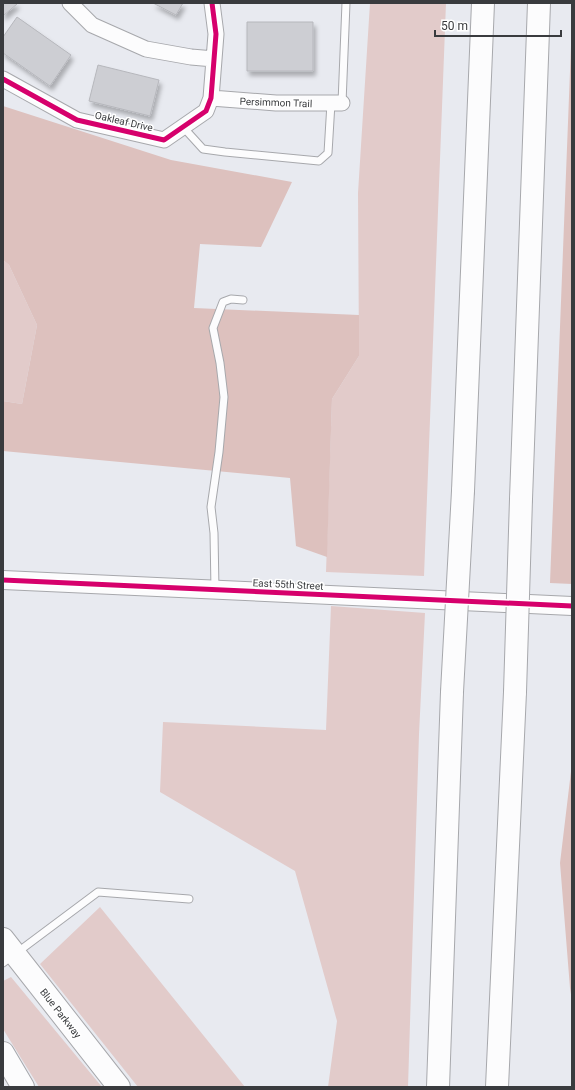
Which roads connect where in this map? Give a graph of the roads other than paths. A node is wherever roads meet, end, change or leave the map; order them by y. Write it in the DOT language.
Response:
graph roads {
  1 [pos="70,3"];
  2 [pos="212,3"];
  3 [pos="346,3"];
  4 [pos="483,3"];
  5 [pos="539,3"];
  6 [pos="214,59"];
  7 [pos="3,79"];
  8 [pos="211,98"];
  9 [pos="336,103"];
  10 [pos="183,127"];
  11 [pos="243,300"];
  12 [pos="3,580"];
  13 [pos="215,590"];
  14 [pos="572,606"];
  15 [pos="189,899"];
  16 [pos="7,952"];
  17 [pos="3,1053"];
  18 [pos="498,1063"];
  19 [pos="23,1087"];
  20 [pos="119,1087"];
  21 [pos="438,1087"];
  22 [pos="497,1087"];
  23 [pos="502,1087"];
  1 -- 6 [label="street"];
  2 -- 6 [label="street, Oakleaf Drive"];
  3 -- 9 [label="lane"];
  4 -- 21 [label="highway, bridge"];
  5 -- 18 [label="highway, bridge"];
  6 -- 8 [label="street, Oakleaf Drive"];
  7 -- 10 [label="street, Oakleaf Drive"];
  8 -- 9 [label="street, Persimmon Trail"];
  8 -- 10 [label="street, Oakleaf Drive"];
  9 -- 10 [label="lane"];
  11 -- 13 [label="lane"];
  12 -- 13 [label="street, East 55th Street"];
  13 -- 14 [label="street, East 55th Street"];
  15 -- 16 [label="lane"];
  16 -- 20 [label="highway, Blue Parkway"];
  17 -- 19 [label="highway"];
  18 -- 22 [label="highway"];
  18 -- 23 [label="highway"];
}
